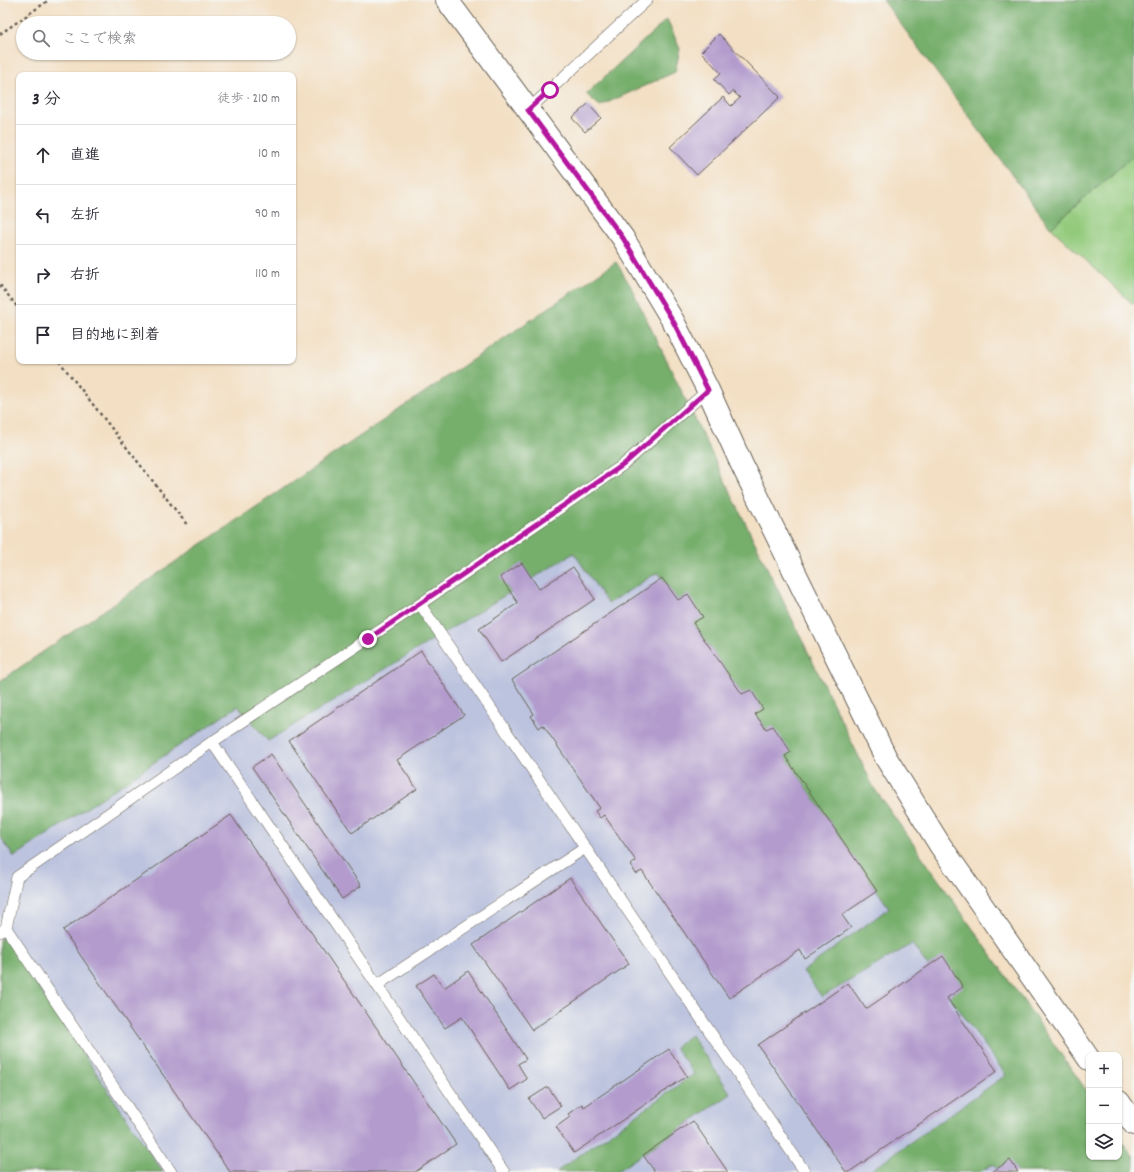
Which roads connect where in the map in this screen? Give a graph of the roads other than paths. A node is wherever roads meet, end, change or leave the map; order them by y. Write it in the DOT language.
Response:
graph roads {
  1 [pos="447,0"];
  2 [pos="647,0"];
  3 [pos="528,110"];
  4 [pos="708,390"];
  5 [pos="420,604"];
  6 [pos="212,742"];
  7 [pos="585,848"];
  8 [pos="3,930"];
  9 [pos="377,985"];
  10 [pos="1086,1055"];
  11 [pos="1122,1106"];
  12 [pos="1134,1124"];
  13 [pos="171,1172"];
  14 [pos="504,1172"];
  15 [pos="805,1172"];
  1 -- 3 [label="street"];
  2 -- 3 [label="lane"];
  3 -- 4 [label="street"];
  4 -- 5 [label="lane"];
  4 -- 10 [label="street"];
  5 -- 6 [label="lane"];
  5 -- 7 [label="lane"];
  6 -- 8 [label="lane"];
  6 -- 9 [label="lane"];
  7 -- 9 [label="lane"];
  7 -- 15 [label="lane"];
  8 -- 13 [label="lane"];
  9 -- 14 [label="lane"];
  11 -- 12 [label="street"];
}
